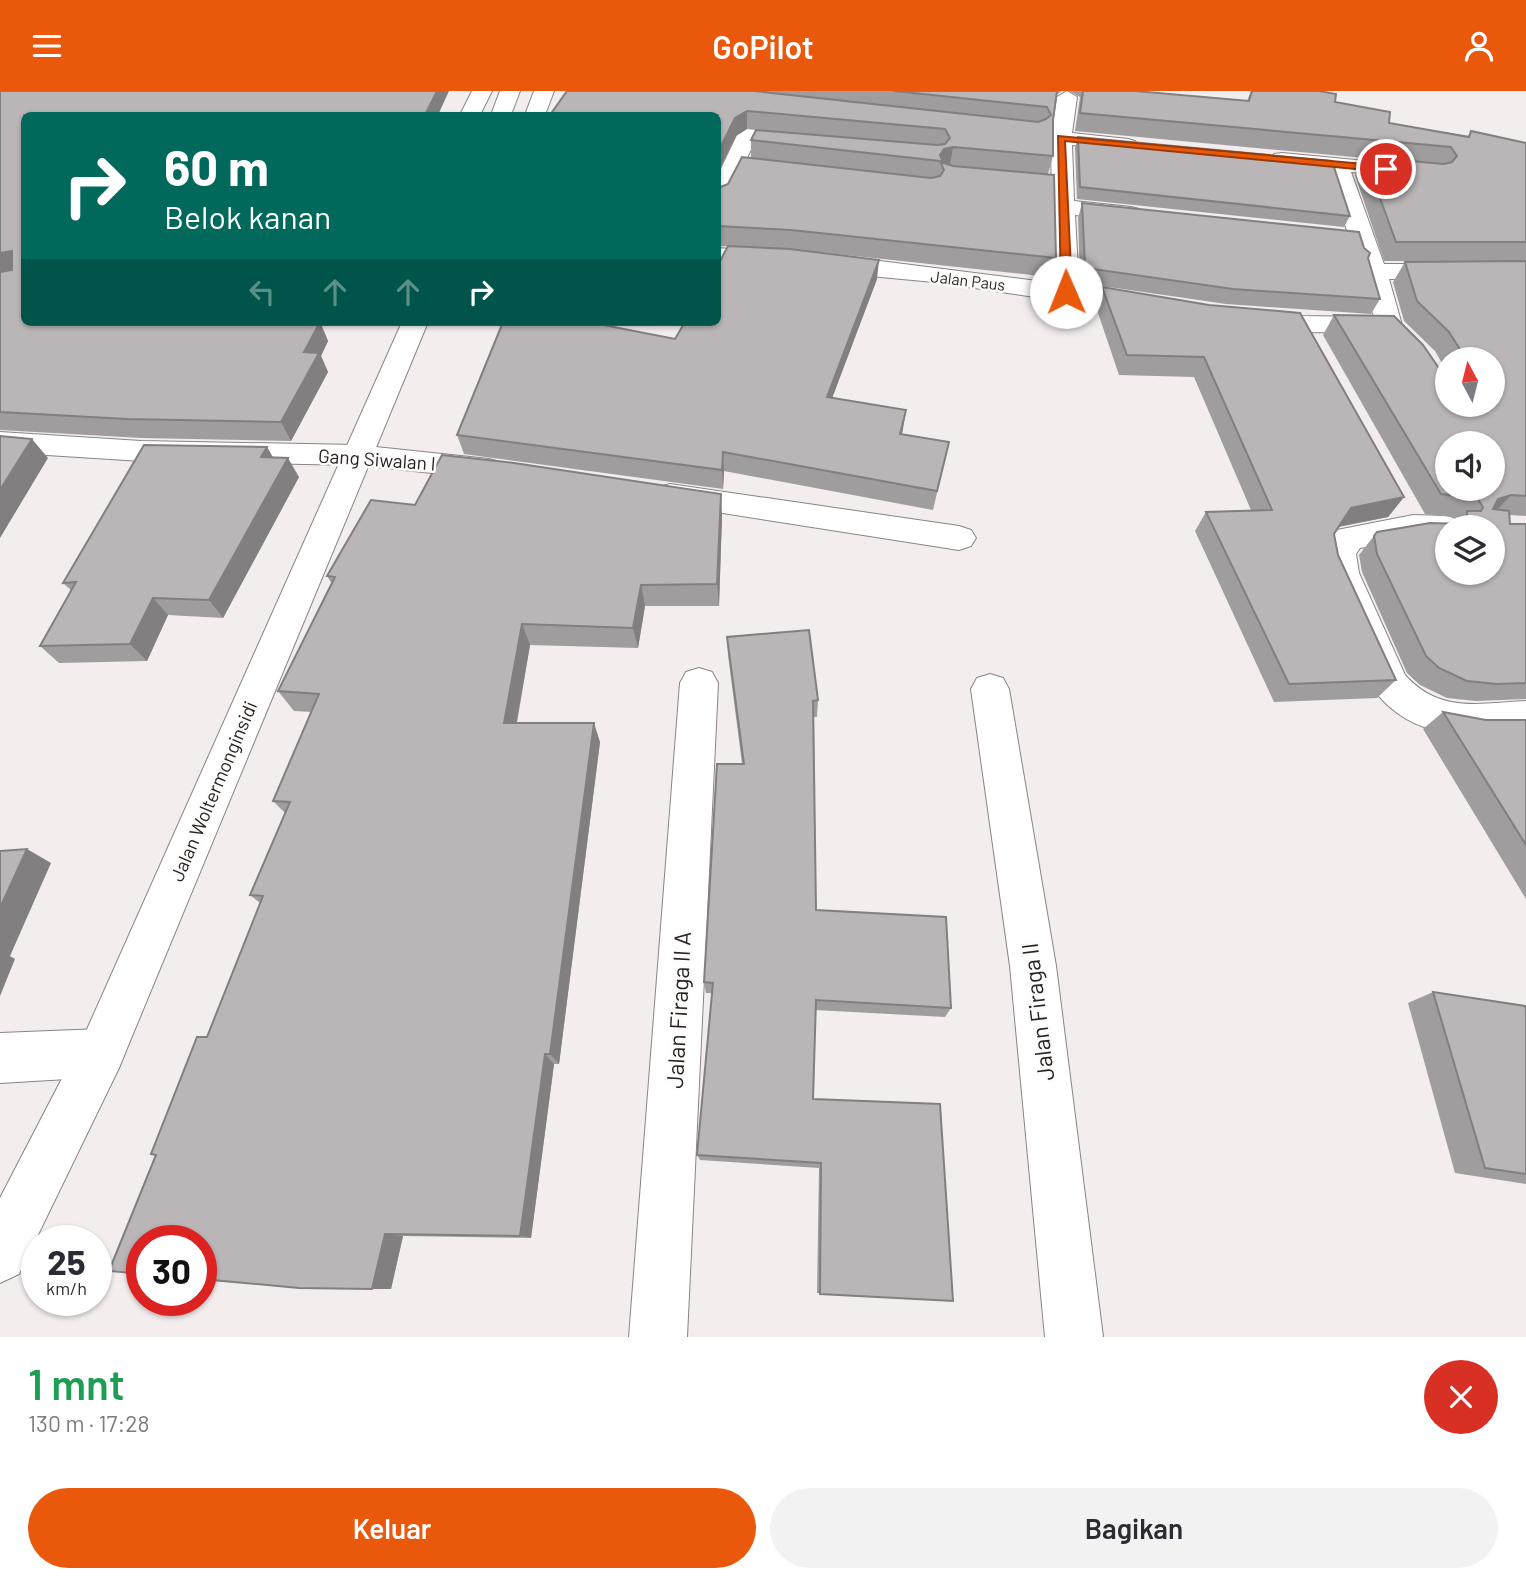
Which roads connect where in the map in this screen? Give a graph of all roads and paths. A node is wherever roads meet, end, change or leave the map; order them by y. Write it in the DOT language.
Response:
graph roads {
  1 [pos="482,91"];
  2 [pos="510,91"];
  3 [pos="544,91"];
  4 [pos="765,97"];
  5 [pos="1067,97"];
  6 [pos="789,106"];
  7 [pos="472,112"];
  8 [pos="502,112"];
  9 [pos="536,112"];
  10 [pos="748,138"];
  11 [pos="1061,138"];
  12 [pos="774,140"];
  13 [pos="1150,146"];
  14 [pos="1268,158"];
  15 [pos="1340,158"];
  16 [pos="733,166"];
  17 [pos="761,169"];
  18 [pos="1432,173"];
  19 [pos="1038,183"];
  20 [pos="721,191"];
  21 [pos="1064,196"];
  22 [pos="1160,217"];
  23 [pos="1335,236"];
  24 [pos="1363,239"];
  25 [pos="721,255"];
  26 [pos="1526,271"];
  27 [pos="1374,272"];
  28 [pos="1066,292"];
  29 [pos="1173,309"];
  30 [pos="1225,316"];
  31 [pos="413,326"];
  32 [pos="0,442"];
  33 [pos="357,455"];
  34 [pos="521,473"];
  35 [pos="644,491"];
  36 [pos="1419,518"];
  37 [pos="959,538"];
  38 [pos="699,683"];
  39 [pos="990,689"];
  40 [pos="1526,717"];
  41 [pos="101,1053"];
  42 [pos="0,1058"];
  43 [pos="0,1255"];
  44 [pos="658,1337"];
  45 [pos="1074,1337"];
  1 -- 7 [label="street"];
  2 -- 8 [label="street"];
  3 -- 9 [label="street"];
  4 -- 6 [label="street"];
  4 -- 10 [label="street"];
  5 -- 11 [label="street"];
  10 -- 12 [label="street"];
  10 -- 16 [label="street"];
  11 -- 13 [label="street"];
  11 -- 21 [label="street"];
  14 -- 15 [label="street"];
  15 -- 18 [label="street"];
  15 -- 24 [label="street"];
  16 -- 17 [label="street"];
  16 -- 20 [label="street"];
  19 -- 21 [label="street"];
  21 -- 22 [label="street"];
  21 -- 28 [label="street"];
  23 -- 24 [label="street"];
  24 -- 27 [label="street"];
  25 -- 28 [label="street, Jalan Paus"];
  26 -- 27 [label="street"];
  27 -- 30 [label="street"];
  28 -- 29 [label="street, Jalan Paus"];
  31 -- 33 [label="street, Jalan Woltermonginsidi"];
  32 -- 33 [label="street, Gang Siwalan I"];
  33 -- 34 [label="street, Gang Siwalan I"];
  33 -- 41 [label="street, Jalan Woltermonginsidi"];
  35 -- 37 [label="street"];
  36 -- 40 [label="street"];
  38 -- 44 [label="street, Jalan Firaga II A"];
  39 -- 45 [label="street, Jalan Firaga II"];
  41 -- 42 [label="street"];
  41 -- 43 [label="street, Jalan Woltermonginsidi"];
}
